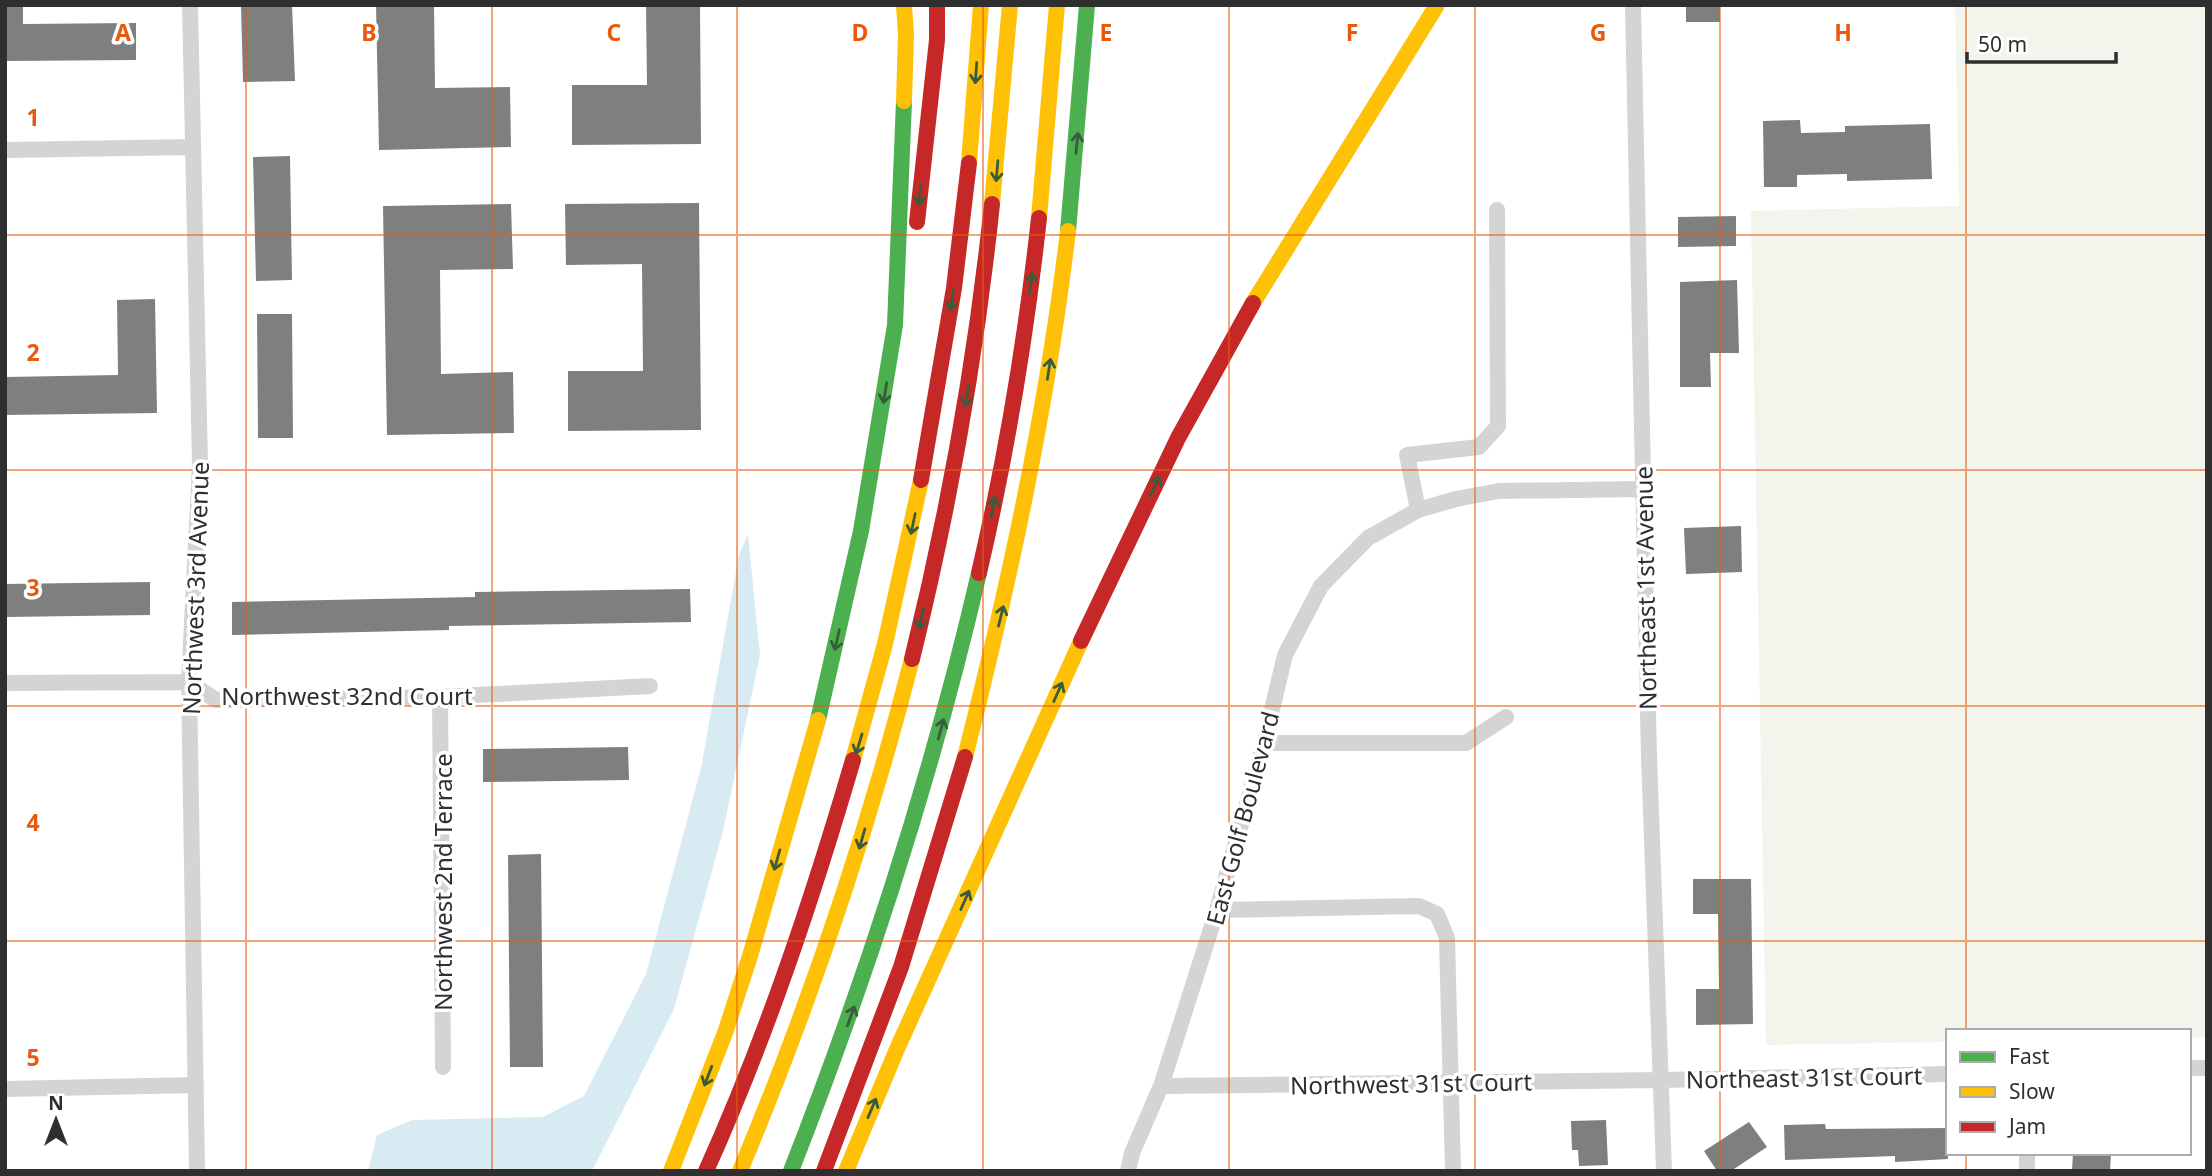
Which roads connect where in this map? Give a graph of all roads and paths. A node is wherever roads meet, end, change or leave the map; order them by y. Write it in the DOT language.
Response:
graph roads {
  1 [pos="190,5"];
  2 [pos="904,5"];
  3 [pos="937,5"];
  4 [pos="981,5"];
  5 [pos="1010,5"];
  6 [pos="1057,5"];
  7 [pos="1087,5"];
  8 [pos="1437,5"];
  9 [pos="1633,5"];
  10 [pos="193,147"];
  11 [pos="5,150"];
  12 [pos="1497,210"];
  13 [pos="895,326"];
  14 [pos="1642,489"];
  15 [pos="1418,510"];
  16 [pos="189,682"];
  17 [pos="5,684"];
  18 [pos="650,686"];
  19 [pos="440,697"];
  20 [pos="1506,717"];
  21 [pos="1264,743"];
  22 [pos="1217,910"];
  23 [pos="443,1067"];
  24 [pos="1946,1074"];
  25 [pos="1661,1080"];
  26 [pos="1451,1082"];
  27 [pos="196,1085"];
  28 [pos="1161,1086"];
  29 [pos="5,1089"];
  30 [pos="197,1171"];
  31 [pos="671,1171"];
  32 [pos="706,1171"];
  33 [pos="740,1171"];
  34 [pos="791,1171"];
  35 [pos="824,1171"];
  36 [pos="846,1171"];
  37 [pos="1128,1171"];
  38 [pos="1453,1171"];
  39 [pos="1664,1171"];
  1 -- 10 [label="street, Northwest 3rd Avenue"];
  2 -- 13 [label="highway"];
  3 -- 13 [label="highway, one-way"];
  4 -- 32 [label="highway, one-way"];
  5 -- 33 [label="highway, one-way"];
  34 -- 6 [label="highway, one-way"];
  35 -- 7 [label="highway, one-way"];
  36 -- 8 [label="highway, one-way"];
  9 -- 14 [label="street, Northeast 1st Avenue"];
  10 -- 11 [label="street"];
  10 -- 16 [label="street, Northwest 3rd Avenue"];
  12 -- 15 [label="street"];
  13 -- 31 [label="highway, one-way"];
  14 -- 15 [label="street, East Golf Boulevard"];
  14 -- 25 [label="street, Northeast 1st Avenue"];
  15 -- 21 [label="street, East Golf Boulevard"];
  16 -- 17 [label="street, Northwest 32nd Court"];
  16 -- 19 [label="street, Northwest 32nd Court"];
  16 -- 27 [label="street, Northwest 3rd Avenue"];
  18 -- 19 [label="street, Northwest 32nd Court"];
  19 -- 23 [label="street, Northwest 2nd Terrace"];
  20 -- 21 [label="street"];
  21 -- 22 [label="street, East Golf Boulevard"];
  22 -- 26 [label="street"];
  22 -- 28 [label="street, East Golf Boulevard"];
  24 -- 25 [label="street, Northeast 31st Court"];
  25 -- 26 [label="street, Northwest 31st Court"];
  25 -- 39 [label="street, Northeast 1st Avenue"];
  26 -- 28 [label="street, Northwest 31st Court"];
  26 -- 38 [label="street"];
  27 -- 29 [label="street"];
  27 -- 30 [label="street, Northwest 3rd Avenue"];
  28 -- 37 [label="street, East Golf Boulevard"];
}
